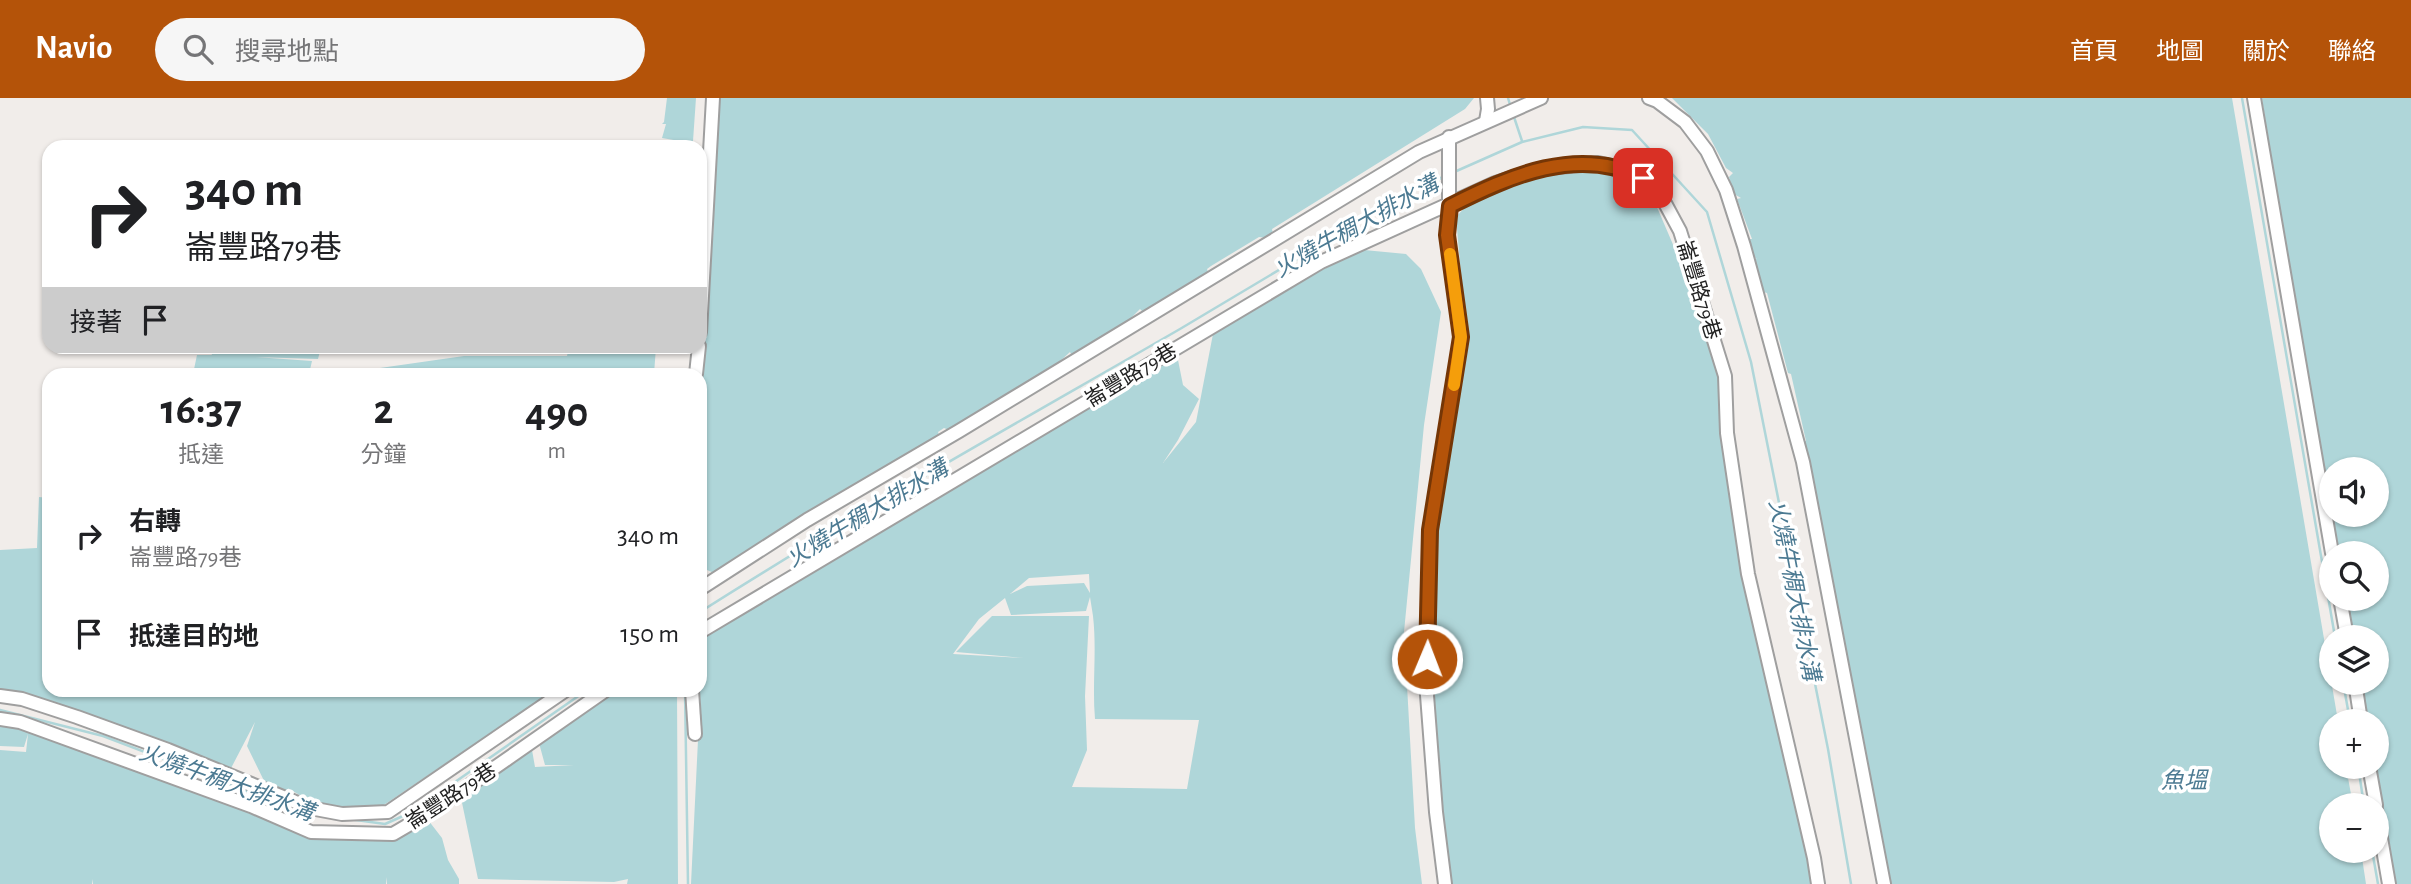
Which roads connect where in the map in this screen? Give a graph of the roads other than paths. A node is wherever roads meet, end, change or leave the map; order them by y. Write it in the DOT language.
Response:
graph roads {
  1 [pos="713,98"];
  2 [pos="1487,98"];
  3 [pos="1541,98"];
  4 [pos="1649,98"];
  5 [pos="2254,98"];
  6 [pos="1521,102"];
  7 [pos="1486,121"];
  8 [pos="1449,137"];
  9 [pos="707,206"];
  10 [pos="1450,206"];
  11 [pos="2330,541"];
  12 [pos="707,584"];
  13 [pos="707,628"];
  14 [pos="0,696"];
  15 [pos="556,697"];
  16 [pos="596,697"];
  17 [pos="692,697"];
  18 [pos="0,719"];
  19 [pos="695,734"];
  20 [pos="2385,863"];
  21 [pos="1445,884"];
  22 [pos="1818,884"];
  23 [pos="1884,884"];
  24 [pos="2389,884"];
  1 -- 9 [label="street"];
  2 -- 7 [label="street"];
  3 -- 6 [label="street"];
  4 -- 23 [label="street"];
  5 -- 11 [label="street"];
  6 -- 7 [label="street"];
  7 -- 8 [label="street"];
  8 -- 10 [label="street"];
  8 -- 12 [label="street"];
  10 -- 13 [label="street, 崙豐路79巷"];
  10 -- 21 [label="street"];
  10 -- 22 [label="street, 崙豐路79巷"];
  14 -- 15 [label="street"];
  16 -- 18 [label="street, 崙豐路79巷"];
  17 -- 19 [label="street"];
  20 -- 24 [label="street"];
}
